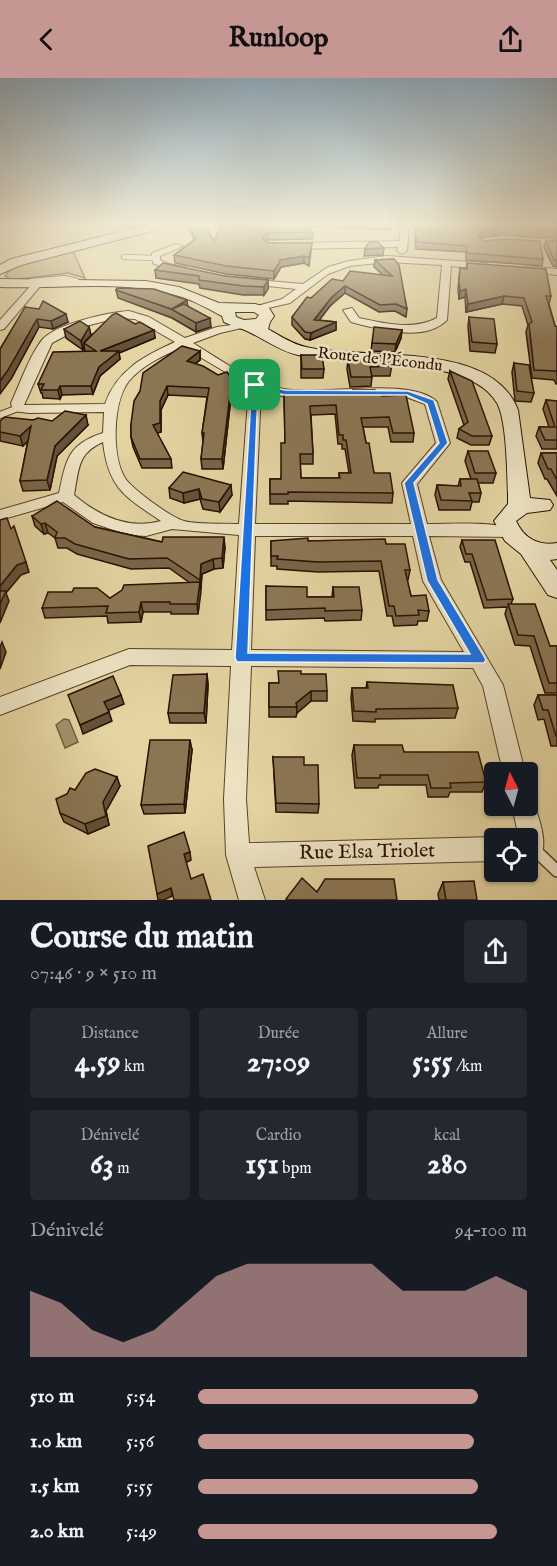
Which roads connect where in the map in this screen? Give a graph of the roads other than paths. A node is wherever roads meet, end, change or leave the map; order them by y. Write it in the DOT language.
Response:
graph roads {
  1 [pos="160,263"];
  2 [pos="357,263"];
  3 [pos="447,263"];
  4 [pos="451,263"];
  5 [pos="491,267"];
  6 [pos="513,268"];
  7 [pos="196,270"];
  8 [pos="557,272"];
  9 [pos="237,280"];
  10 [pos="77,281"];
  11 [pos="3,282"];
  12 [pos="37,284"];
  13 [pos="52,284"];
  14 [pos="303,287"];
  15 [pos="193,297"];
  16 [pos="348,310"];
  17 [pos="248,316"];
  18 [pos="0,327"];
  19 [pos="184,342"];
  20 [pos="255,385"];
  21 [pos="18,408"];
  22 [pos="109,408"];
  23 [pos="0,415"];
  24 [pos="109,436"];
  25 [pos="66,496"];
  26 [pos="550,508"];
  27 [pos="0,515"];
  28 [pos="507,517"];
  29 [pos="175,523"];
  30 [pos="247,530"];
  31 [pos="420,531"];
  32 [pos="548,563"];
  33 [pos="241,658"];
  34 [pos="479,660"];
  35 [pos="0,706"];
  36 [pos="512,762"];
  37 [pos="484,849"];
  38 [pos="538,854"];
  39 [pos="238,855"];
  40 [pos="557,871"];
  41 [pos="252,900"];
  1 -- 7 [label="street"];
  2 -- 14 [label="street"];
  3 -- 16 [label="street"];
  4 -- 5 [label="street"];
  6 -- 8 [label="street"];
  9 -- 14 [label="street"];
  10 -- 11 [label="lane"];
  10 -- 13 [label="street, Route de l'Écondu"];
  10 -- 15 [label="street, Route de l'Écondu"];
  11 -- 12 [label="street, Route de l'Écondu"];
  12 -- 13 [label="street, Route de l'Écondu"];
  12 -- 18 [label="street"];
  13 -- 15 [label="street, Route de l'Écondu"];
  14 -- 17 [label="street"];
  15 -- 17 [label="street, Route de l'Écondu"];
  17 -- 19 [label="street"];
  17 -- 28 [label="street, Route de l'Écondu"];
  19 -- 20 [label="street"];
  19 -- 21 [label="street"];
  19 -- 22 [label="street"];
  20 -- 30 [label="street"];
  20 -- 31 [label="street"];
  21 -- 22 [label="street"];
  21 -- 23 [label="lane"];
  22 -- 24 [label="street"];
  24 -- 25 [label="street"];
  24 -- 29 [label="street"];
  25 -- 27 [label="street"];
  25 -- 29 [label="street"];
  26 -- 28 [label="street"];
  28 -- 31 [label="street"];
  28 -- 32 [label="street"];
  29 -- 30 [label="street"];
  30 -- 31 [label="street"];
  30 -- 33 [label="street"];
  31 -- 34 [label="street"];
  33 -- 34 [label="street"];
  33 -- 35 [label="street"];
  33 -- 39 [label="street"];
  34 -- 36 [label="street"];
  37 -- 39 [label="street, Rue Elsa Triolet"];
  38 -- 40 [label="lane"];
  39 -- 41 [label="street"];
}
